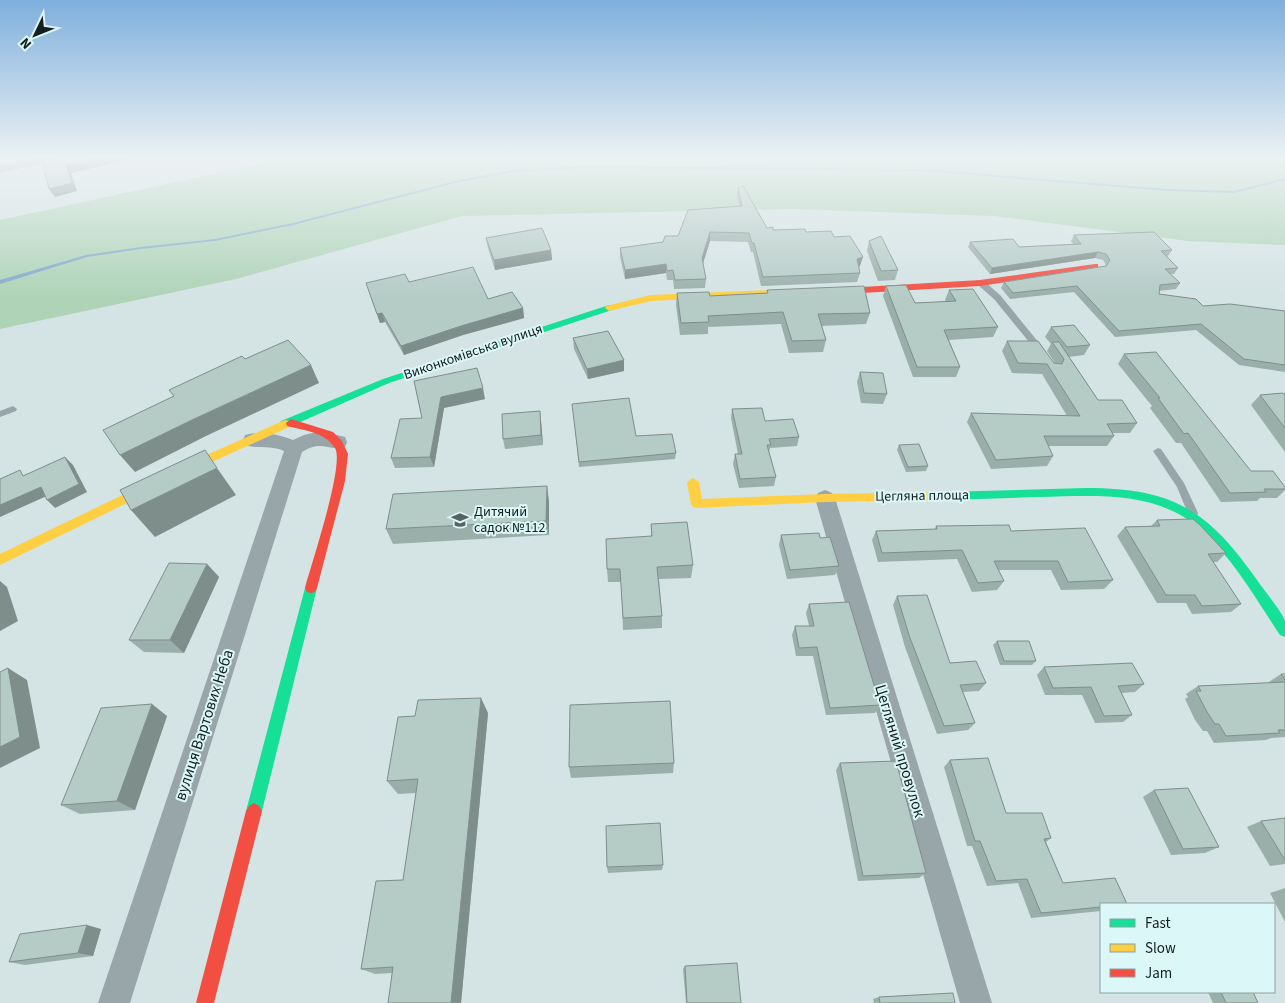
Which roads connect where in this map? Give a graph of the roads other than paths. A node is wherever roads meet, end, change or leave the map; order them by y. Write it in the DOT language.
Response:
graph roads {
  1 [pos="1095,266"];
  2 [pos="981,283"];
  3 [pos="818,292"];
  4 [pos="780,293"];
  5 [pos="1048,361"];
  6 [pos="13,409"];
  7 [pos="0,414"];
  8 [pos="291,423"];
  9 [pos="252,440"];
  10 [pos="338,442"];
  11 [pos="294,448"];
  12 [pos="1158,451"];
  13 [pos="693,482"];
  14 [pos="825,498"];
  15 [pos="1194,516"];
  16 [pos="0,560"];
  17 [pos="1285,631"];
  18 [pos="114,1003"];
  19 [pos="204,1003"];
  20 [pos="976,1003"];
  1 -- 2 [label="street"];
  2 -- 3 [label="street"];
  2 -- 5 [label="lane"];
  4 -- 8 [label="street, Виконкомівська вулиця"];
  6 -- 7 [label="lane"];
  8 -- 9 [label="street, Виконкомівська вулиця"];
  8 -- 10 [label="street"];
  9 -- 11 [label="street"];
  9 -- 16 [label="street, Виконкомівська вулиця"];
  10 -- 11 [label="street"];
  10 -- 19 [label="street"];
  11 -- 18 [label="street, вулиця Вартових Неба"];
  12 -- 15 [label="lane"];
  13 -- 14 [label="street, Цегляна площа"];
  14 -- 15 [label="street, Цегляна площа"];
  14 -- 20 [label="street, Цегляний провулок"];
  15 -- 17 [label="street, Цегляна площа"];
}
